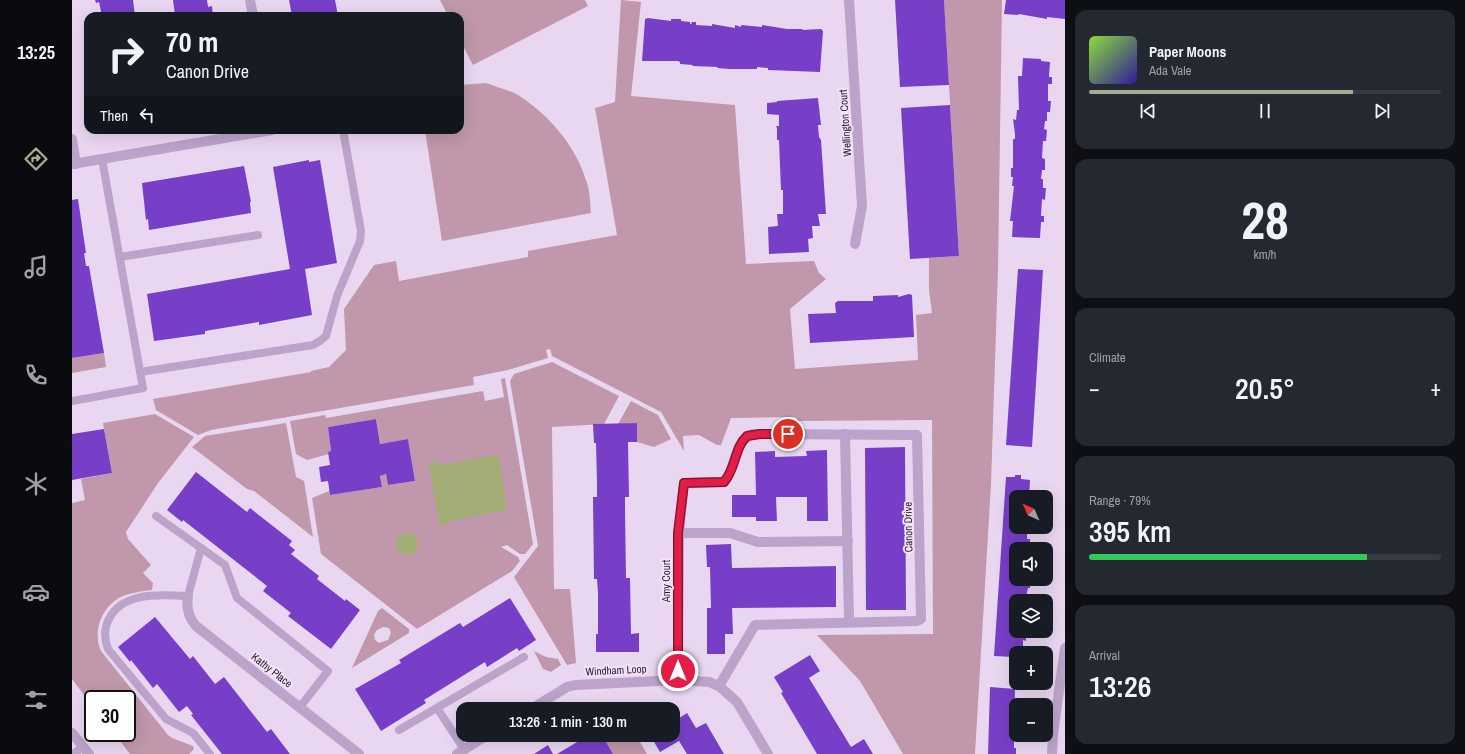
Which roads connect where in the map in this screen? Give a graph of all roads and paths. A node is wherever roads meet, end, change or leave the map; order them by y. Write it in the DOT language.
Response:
graph roads {
  1 [pos="250,0"];
  2 [pos="849,0"];
  3 [pos="252,12"];
  4 [pos="248,134"];
  5 [pos="343,134"];
  6 [pos="72,139"];
  7 [pos="102,158"];
  8 [pos="74,164"];
  9 [pos="258,235"];
  10 [pos="855,244"];
  11 [pos="120,258"];
  12 [pos="140,372"];
  13 [pos="72,401"];
  14 [pos="845,434"];
  15 [pos="684,483"];
  16 [pos="156,516"];
  17 [pos="678,533"];
  18 [pos="848,541"];
  19 [pos="201,548"];
  20 [pos="188,596"];
  21 [pos="849,621"];
  22 [pos="1065,648"];
  23 [pos="524,657"];
  24 [pos="678,680"];
  25 [pos="719,686"];
  26 [pos="542,702"];
  27 [pos="300,707"];
  28 [pos="437,708"];
  29 [pos="399,730"];
  30 [pos="72,732"];
  31 [pos="476,742"];
  32 [pos="86,751"];
  33 [pos="460,752"];
  34 [pos="73,754"];
  35 [pos="210,754"];
  36 [pos="359,754"];
  37 [pos="768,754"];
  38 [pos="1052,754"];
  1 -- 3 [label="street"];
  2 -- 10 [label="street, Wellington Court"];
  4 -- 7 [label="street"];
  5 -- 12 [label="lane"];
  6 -- 8 [label="street"];
  7 -- 8 [label="street"];
  7 -- 11 [label="lane"];
  9 -- 11 [label="lane"];
  11 -- 12 [label="lane"];
  12 -- 13 [label="lane"];
  14 -- 15 [label="street, Canon Drive"];
  14 -- 18 [label="street"];
  14 -- 21 [label="street, Canon Drive"];
  15 -- 17 [label="street, Amy Court"];
  16 -- 19 [label="lane"];
  17 -- 18 [label="street"];
  17 -- 24 [label="street, Amy Court"];
  18 -- 21 [label="street"];
  19 -- 20 [label="lane"];
  19 -- 27 [label="lane"];
  20 -- 27 [label="street, Kathy Place"];
  20 -- 35 [label="lane"];
  21 -- 25 [label="street, Canon Drive"];
  22 -- 38 [label="street"];
  23 -- 28 [label="lane"];
  24 -- 25 [label="street, Windham Loop"];
  24 -- 26 [label="street, Windham Loop"];
  25 -- 37 [label="street, Windham Loop"];
  27 -- 36 [label="street, Kathy Place"];
  28 -- 29 [label="lane"];
  28 -- 33 [label="lane"];
  30 -- 32 [label="street"];
  31 -- 33 [label="street"];
  32 -- 34 [label="lane"];
}
